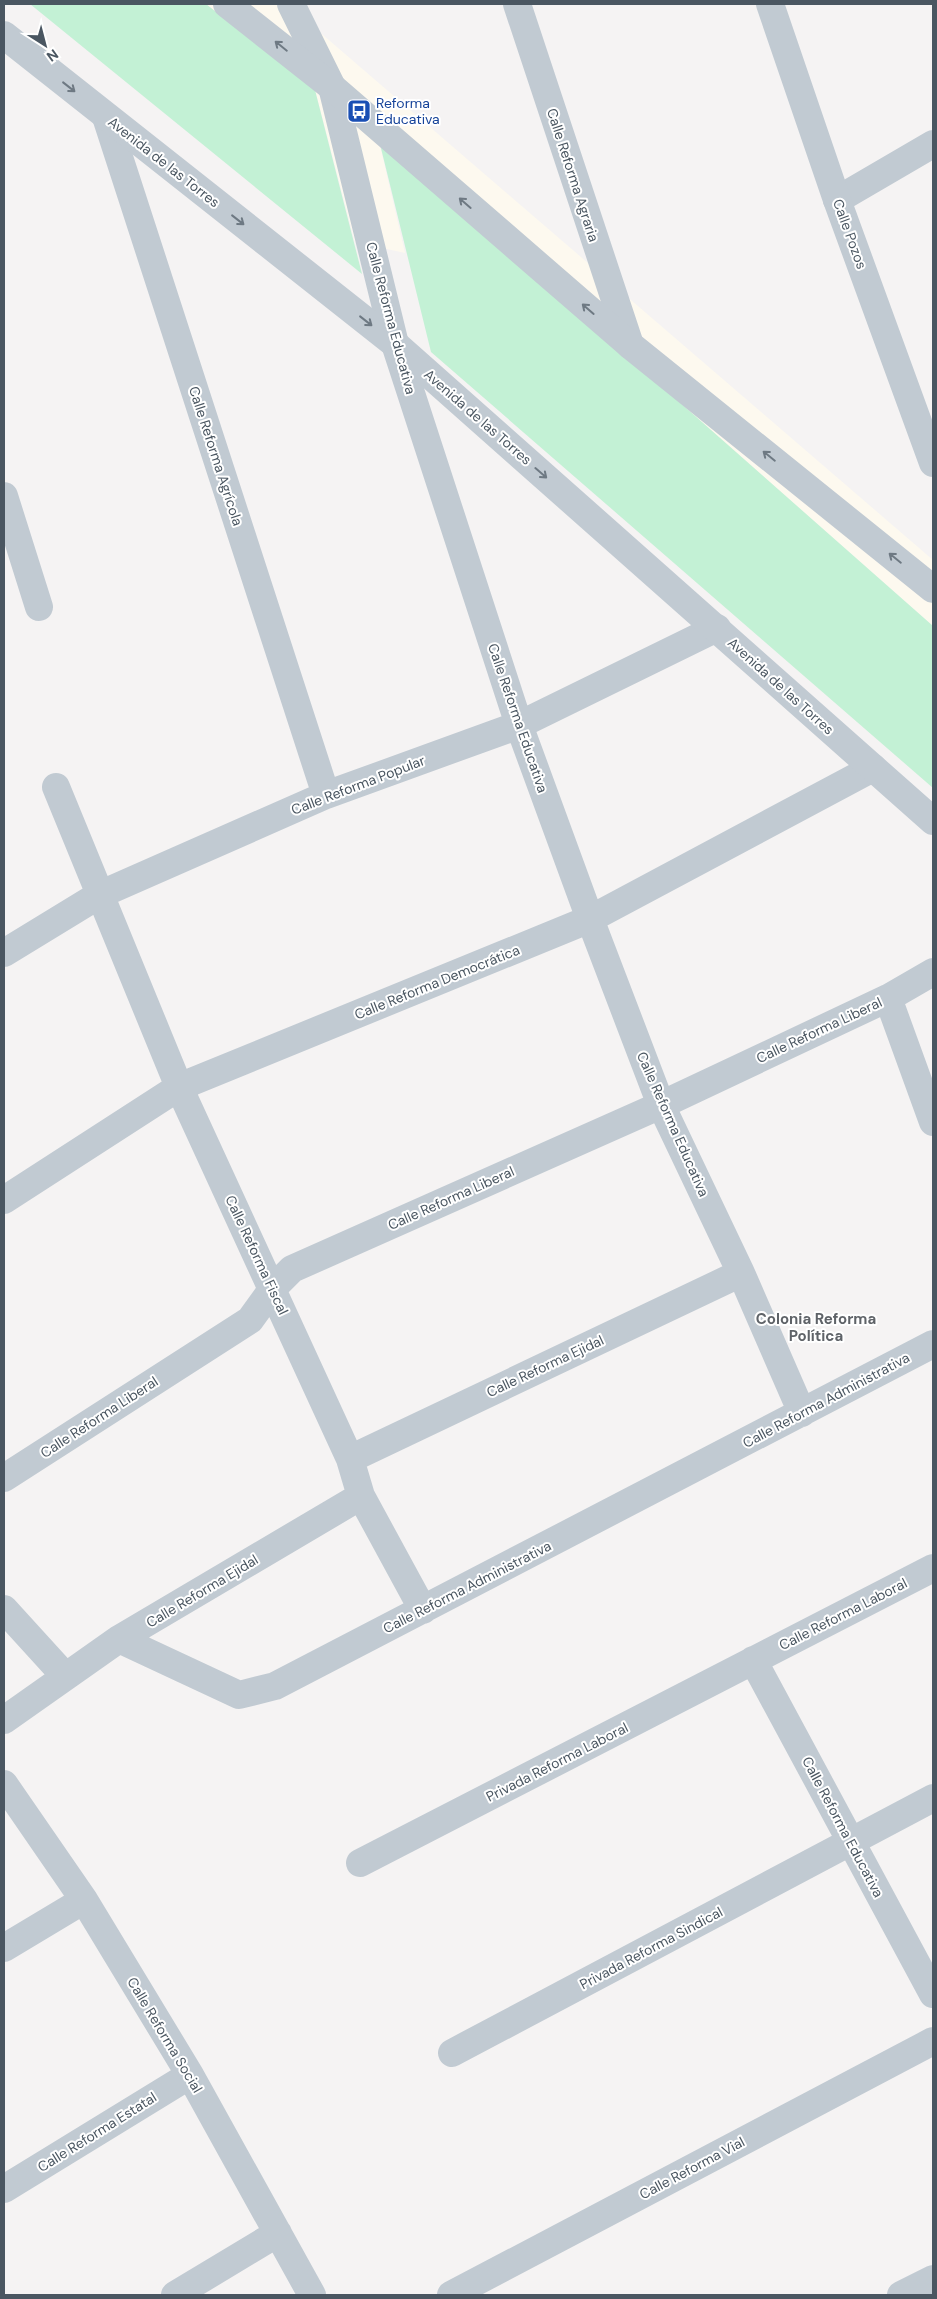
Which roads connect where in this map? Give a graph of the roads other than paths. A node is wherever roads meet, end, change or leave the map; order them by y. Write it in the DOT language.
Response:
graph roads {
  1 [pos="227,4"];
  2 [pos="291,4"];
  3 [pos="516,4"];
  4 [pos="770,4"];
  5 [pos="4,35"];
  6 [pos="332,87"];
  7 [pos="106,116"];
  8 [pos="933,144"];
  9 [pos="838,200"];
  10 [pos="395,344"];
  11 [pos="630,345"];
  12 [pos="933,463"];
  13 [pos="4,496"];
  14 [pos="933,589"];
  15 [pos="39,607"];
  16 [pos="717,628"];
  17 [pos="519,724"];
  18 [pos="874,768"];
  19 [pos="56,787"];
  20 [pos="326,795"];
  21 [pos="933,821"];
  22 [pos="99,895"];
  23 [pos="590,919"];
  24 [pos="4,953"];
  25 [pos="933,972"];
  26 [pos="888,998"];
  27 [pos="179,1087"];
  28 [pos="661,1105"];
  29 [pos="933,1122"];
  30 [pos="4,1200"];
  31 [pos="741,1273"];
  32 [pos="273,1288"];
  33 [pos="933,1344"];
  34 [pos="802,1413"];
  35 [pos="350,1459"];
  36 [pos="4,1478"];
  37 [pos="362,1496"];
  38 [pos="933,1568"];
  39 [pos="4,1609"];
  40 [pos="423,1610"];
  41 [pos="119,1639"];
  42 [pos="753,1660"];
  43 [pos="66,1676"];
  44 [pos="4,1720"];
  45 [pos="4,1784"];
  46 [pos="933,1798"];
  47 [pos="850,1842"];
  48 [pos="360,1863"];
  49 [pos="84,1900"];
  50 [pos="4,1948"];
  51 [pos="933,1994"];
  52 [pos="933,2041"];
  53 [pos="452,2053"];
  54 [pos="190,2075"];
  55 [pos="4,2189"];
  56 [pos="278,2233"];
  57 [pos="933,2278"];
  58 [pos="175,2295"];
  59 [pos="312,2295"];
  60 [pos="450,2295"];
  61 [pos="901,2295"];
  6 -- 1 [label="street, one-way"];
  2 -- 6 [label="street, Calle Reforma Educativa"];
  3 -- 11 [label="street, Calle Reforma Agraria"];
  4 -- 9 [label="street, Calle Pozos"];
  5 -- 7 [label="street, Avenida de las Torres, one-way"];
  6 -- 10 [label="street, Calle Reforma Educativa"];
  11 -- 6 [label="street, one-way"];
  7 -- 10 [label="street, Avenida de las Torres, one-way"];
  7 -- 20 [label="street, Calle Reforma Agrícola"];
  8 -- 9 [label="street"];
  9 -- 12 [label="street, Calle Pozos"];
  10 -- 16 [label="street, Avenida de las Torres, one-way"];
  10 -- 17 [label="street, Calle Reforma Educativa"];
  14 -- 11 [label="street, one-way"];
  13 -- 15 [label="street"];
  16 -- 17 [label="street, Calle Reforma Popular"];
  16 -- 18 [label="street, Avenida de las Torres"];
  17 -- 20 [label="street, Calle Reforma Popular"];
  17 -- 23 [label="street, Calle Reforma Educativa"];
  18 -- 21 [label="street, Avenida de las Torres"];
  18 -- 23 [label="street, Calle Reforma Democrática"];
  19 -- 22 [label="street, Calle Reforma Fiscal"];
  20 -- 22 [label="street, Calle Reforma Popular"];
  22 -- 24 [label="street, Calle Reforma Popular"];
  22 -- 27 [label="street, Calle Reforma Fiscal"];
  23 -- 27 [label="street, Calle Reforma Democrática"];
  23 -- 28 [label="street, Calle Reforma Educativa"];
  25 -- 26 [label="street, Calle Reforma Liberal"];
  26 -- 28 [label="street, Calle Reforma Liberal"];
  26 -- 29 [label="street"];
  27 -- 30 [label="street, Calle Reforma Democrática"];
  27 -- 32 [label="street, Calle Reforma Fiscal"];
  28 -- 31 [label="street, Calle Reforma Educativa"];
  28 -- 32 [label="street, Calle Reforma Liberal"];
  31 -- 34 [label="street, Calle Reforma Educativa"];
  31 -- 35 [label="street, Calle Reforma Ejidal"];
  32 -- 35 [label="street, Calle Reforma Fiscal"];
  32 -- 36 [label="street, Calle Reforma Liberal"];
  33 -- 34 [label="street, Calle Reforma Administrativa"];
  34 -- 40 [label="street, Calle Reforma Administrativa"];
  35 -- 37 [label="street, Calle Reforma Fiscal"];
  37 -- 40 [label="street, Calle Reforma Fiscal"];
  37 -- 41 [label="street, Calle Reforma Ejidal"];
  38 -- 42 [label="street, Calle Reforma Laboral"];
  39 -- 43 [label="street"];
  40 -- 41 [label="street, Calle Reforma Administrativa"];
  41 -- 43 [label="street"];
  42 -- 47 [label="street, Calle Reforma Educativa"];
  42 -- 48 [label="street, Privada Reforma Laboral"];
  43 -- 44 [label="street"];
  45 -- 49 [label="street, Calle Reforma Social"];
  46 -- 47 [label="street, Privada Reforma Sindical"];
  47 -- 51 [label="street, Calle Reforma Educativa"];
  47 -- 53 [label="street, Privada Reforma Sindical"];
  49 -- 50 [label="street"];
  49 -- 54 [label="street, Calle Reforma Social"];
  52 -- 60 [label="street, Calle Reforma Vial"];
  54 -- 55 [label="street, Calle Reforma Estatal"];
  54 -- 56 [label="street, Calle Reforma Social"];
  56 -- 58 [label="street"];
  56 -- 59 [label="street, Calle Reforma Social"];
  57 -- 61 [label="street"];
}
